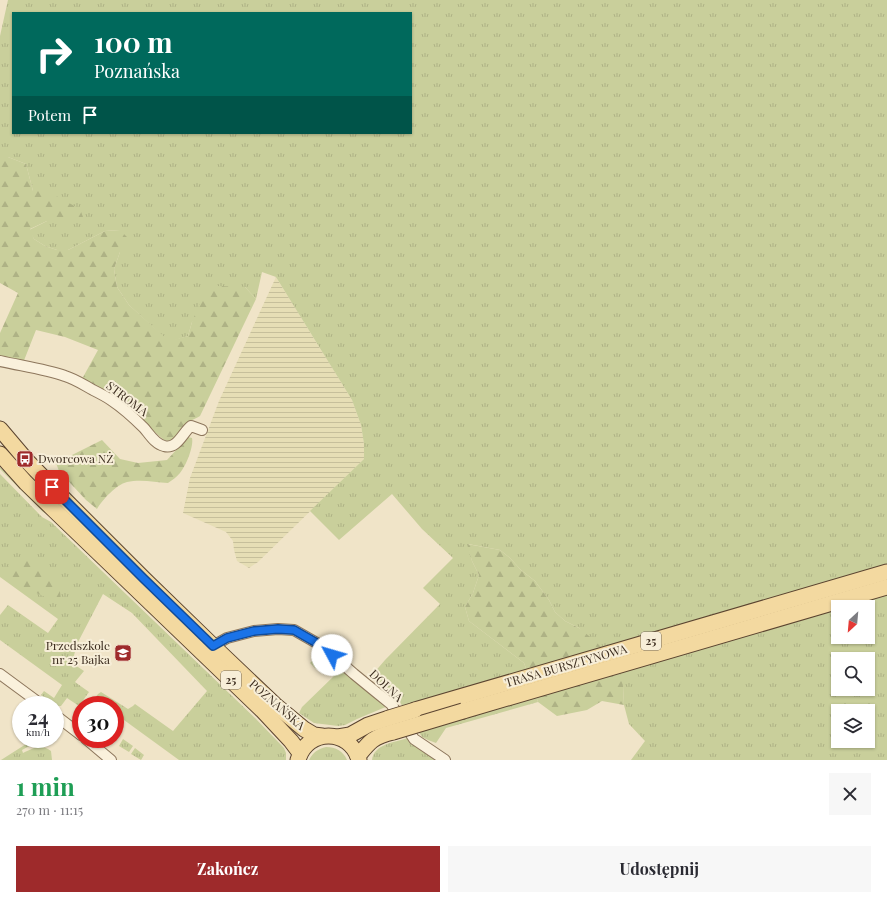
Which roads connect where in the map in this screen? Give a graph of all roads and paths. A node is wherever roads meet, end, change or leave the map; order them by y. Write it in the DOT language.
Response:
graph roads {
  1 [pos="0,361"];
  2 [pos="0,429"];
  3 [pos="202,430"];
  4 [pos="0,454"];
  5 [pos="887,572"];
  6 [pos="887,587"];
  7 [pos="213,646"];
  8 [pos="0,674"];
  9 [pos="30,696"];
  10 [pos="64,722"];
  11 [pos="391,725"];
  12 [pos="72,728"];
  13 [pos="322,736"];
  14 [pos="338,737"];
  15 [pos="97,748"];
  16 [pos="299,757"];
  17 [pos="359,758"];
  18 [pos="111,760"];
  19 [pos="445,760"];
  1 -- 3 [label="street, STROMA"];
  2 -- 7 [label="main road, POZNAŃSKA / 25"];
  4 -- 16 [label="main road, POZNAŃSKA / 25"];
  5 -- 11 [label="main road, TRASA BURSZTYNOWA / 25, bridge"];
  6 -- 11 [label="main road, TRASA BURSZTYNOWA / 25, bridge"];
  7 -- 13 [label="main road, POZNAŃSKA / 25"];
  7 -- 19 [label="street, DOLNA"];
  8 -- 9 [label="street"];
  10 -- 12 [label="street"];
  11 -- 14 [label="main road, TRASA BURSZTYNOWA / 25"];
  11 -- 17 [label="main road, TRASA BURSZTYNOWA / 25"];
  13 -- 14 [label="main road, 25"];
  13 -- 16 [label="main road, 25"];
  14 -- 17 [label="main road, 25"];
  15 -- 18 [label="street"];
}
